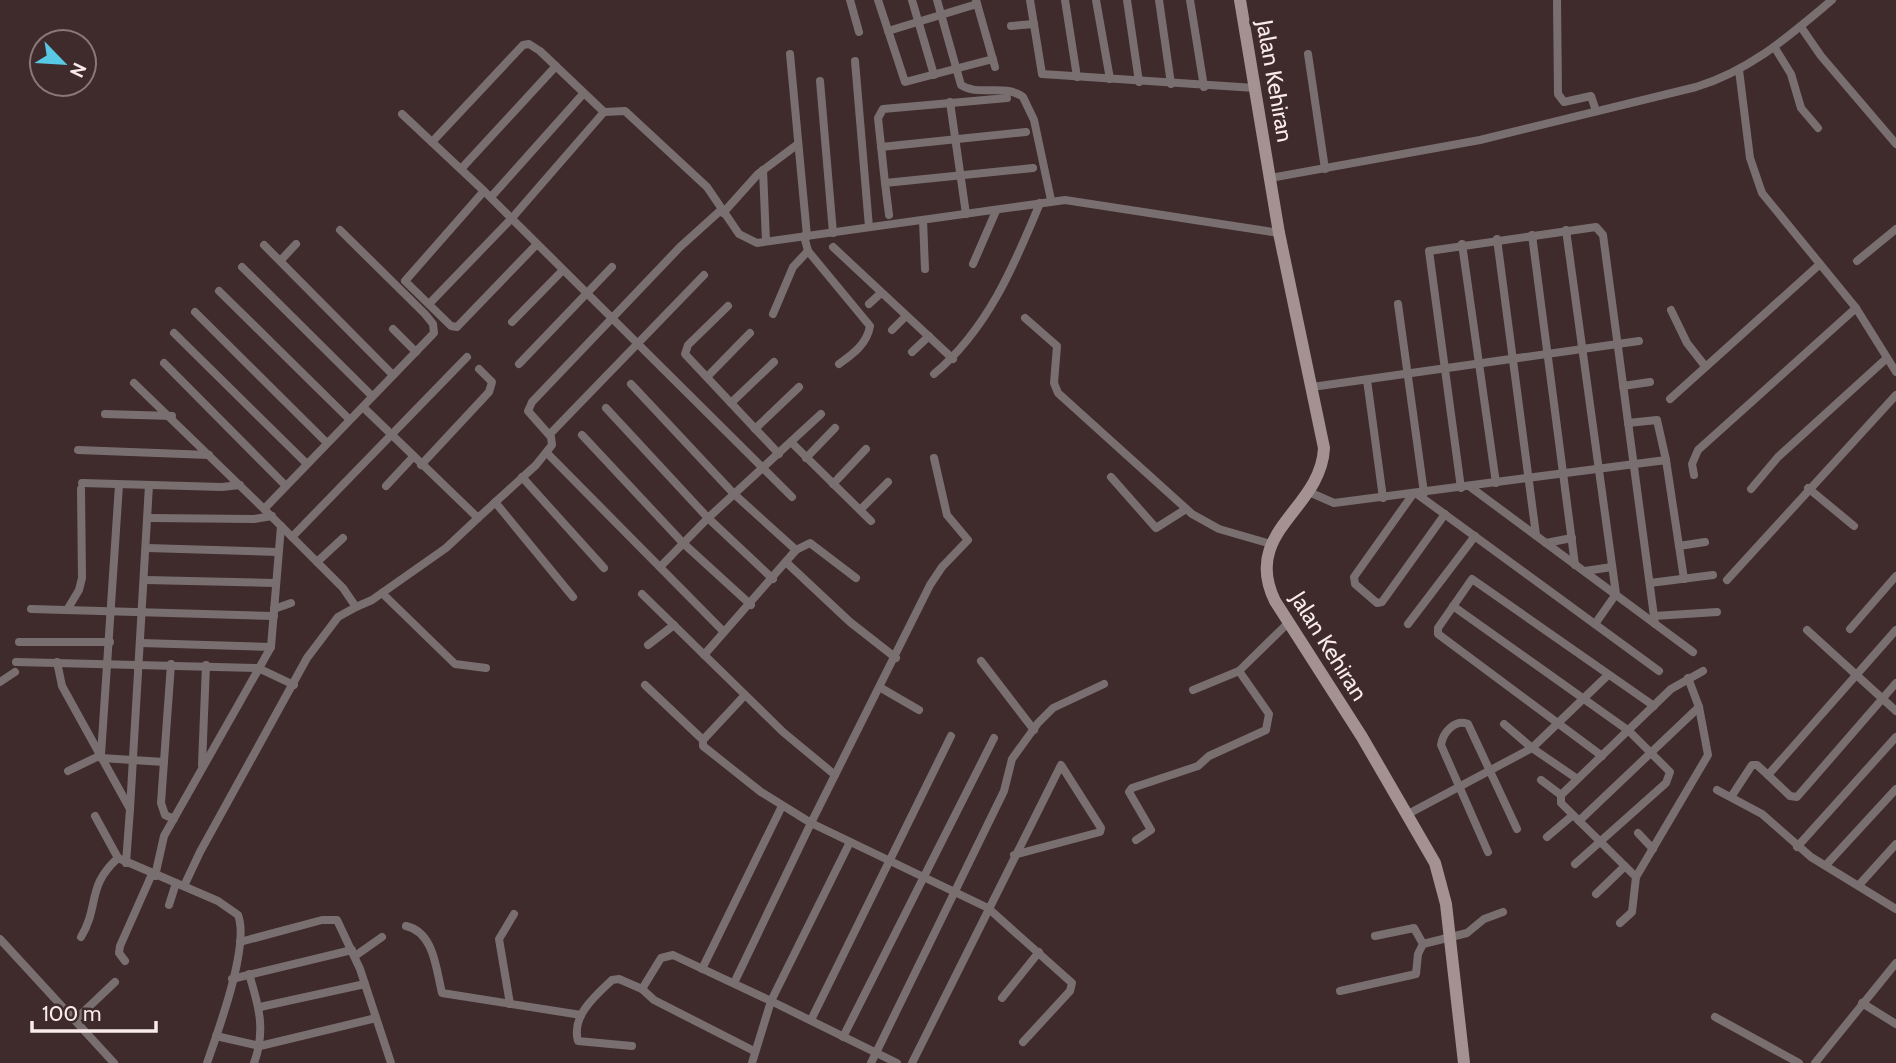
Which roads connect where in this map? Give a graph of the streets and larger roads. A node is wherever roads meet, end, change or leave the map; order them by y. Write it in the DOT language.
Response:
graph roads {
  1 [pos="849,0"];
  2 [pos="878,0"];
  3 [pos="912,0"];
  4 [pos="937,0"];
  5 [pos="1030,0"];
  6 [pos="1065,0"];
  7 [pos="1096,0"];
  8 [pos="1127,0"];
  9 [pos="1159,0"];
  10 [pos="1190,0"];
  11 [pos="1240,0"];
  12 [pos="1558,0"];
  13 [pos="1832,0"];
  14 [pos="976,2"];
  15 [pos="942,16"];
  16 [pos="919,23"];
  17 [pos="1034,24"];
  18 [pos="1011,26"];
  19 [pos="888,31"];
  20 [pos="1805,31"];
  21 [pos="859,32"];
  22 [pos="1778,53"];
  23 [pos="790,54"];
  24 [pos="1308,54"];
  25 [pos="855,61"];
  26 [pos="556,65"];
  27 [pos="956,68"];
  28 [pos="1739,70"];
  29 [pos="934,75"];
  30 [pos="1077,77"];
  31 [pos="1110,79"];
  32 [pos="820,81"];
  33 [pos="1139,82"];
  34 [pos="1171,84"];
  35 [pos="1204,86"];
  36 [pos="1255,89"];
  37 [pos="583,94"];
  38 [pos="1007,98"];
  39 [pos="950,102"];
  40 [pos="604,111"];
  41 [pos="1596,111"];
  42 [pos="401,114"];
  43 [pos="1818,128"];
  44 [pos="1026,132"];
  45 [pos="956,140"];
  46 [pos="432,142"];
  47 [pos="798,144"];
  48 [pos="1896,144"];
  49 [pos="881,147"];
  50 [pos="1033,168"];
  51 [pos="461,169"];
  52 [pos="1325,169"];
  53 [pos="763,170"];
  54 [pos="960,176"];
  55 [pos="1270,178"];
  56 [pos="885,183"];
  57 [pos="487,194"];
  58 [pos="1051,200"];
  59 [pos="1040,203"];
  60 [pos="722,211"];
  61 [pos="996,211"];
  62 [pos="966,214"];
  63 [pos="889,215"];
  64 [pos="512,218"];
  65 [pos="923,220"];
  66 [pos="869,228"];
  67 [pos="1896,229"];
  68 [pos="340,230"];
  69 [pos="1566,230"];
  70 [pos="833,233"];
  71 [pos="1279,233"];
  72 [pos="1532,235"];
  73 [pos="805,236"];
  74 [pos="1497,239"];
  75 [pos="766,242"];
  76 [pos="296,244"];
  77 [pos="537,244"];
  78 [pos="1462,244"];
  79 [pos="264,245"];
  80 [pos="833,247"];
  81 [pos="808,251"];
  82 [pos="281,260"];
  83 [pos="1857,261"];
  84 [pos="973,264"];
  85 [pos="1820,264"];
  86 [pos="242,267"];
  87 [pos="612,267"];
  88 [pos="925,269"];
  89 [pos="563,270"];
  90 [pos="704,275"];
  91 [pos="219,291"];
  92 [pos="586,293"];
  93 [pos="881,293"];
  94 [pos="429,304"];
  95 [pos="869,304"];
  96 [pos="1398,304"];
  97 [pos="728,306"];
  98 [pos="1856,308"];
  99 [pos="1671,310"];
  100 [pos="195,312"];
  101 [pos="773,314"];
  102 [pos="906,316"];
  103 [pos="1025,318"];
  104 [pos="612,319"];
  105 [pos="512,322"];
  106 [pos="393,330"];
  107 [pos="892,330"];
  108 [pos="751,332"];
  109 [pos="174,333"];
  110 [pos="929,336"];
  111 [pos="1639,341"];
  112 [pos="639,343"];
  113 [pos="1617,345"];
  114 [pos="1584,350"];
  115 [pos="416,352"];
  116 [pos="912,352"];
  117 [pos="1550,355"];
  118 [pos="467,357"];
  119 [pos="1887,358"];
  120 [pos="953,359"];
  121 [pos="1514,359"];
  122 [pos="774,362"];
  123 [pos="164,363"];
  124 [pos="519,364"];
  125 [pos="839,364"];
  126 [pos="1479,364"];
  127 [pos="1705,366"];
  128 [pos="479,369"];
  129 [pos="1445,369"];
  130 [pos="1896,372"];
  131 [pos="934,374"];
  132 [pos="1408,374"];
  133 [pos="393,375"];
  134 [pos="707,377"];
  135 [pos="1367,380"];
  136 [pos="1650,382"];
  137 [pos="134,383"];
  138 [pos="631,384"];
  139 [pos="1623,386"];
  140 [pos="799,387"];
  141 [pos="1312,387"];
  142 [pos="1896,395"];
  143 [pos="372,396"];
  144 [pos="1670,399"];
  145 [pos="731,403"];
  146 [pos="363,407"];
  147 [pos="606,408"];
  148 [pos="105,414"];
  149 [pos="821,414"];
  150 [pos="172,416"];
  151 [pos="349,419"];
  152 [pos="1628,422"];
  153 [pos="835,428"];
  154 [pos="755,429"];
  155 [pos="550,434"];
  156 [pos="390,435"];
  157 [pos="582,435"];
  158 [pos="791,442"];
  159 [pos="327,443"];
  160 [pos="866,449"];
  161 [pos="78,450"];
  162 [pos="547,453"];
  163 [pos="779,454"];
  164 [pos="209,455"];
  165 [pos="413,457"];
  166 [pos="806,458"];
  167 [pos="934,458"];
  168 [pos="1667,460"];
  169 [pos="307,464"];
  170 [pos="1633,464"];
  171 [pos="421,465"];
  172 [pos="763,469"];
  173 [pos="1600,469"];
  174 [pos="1565,474"];
  175 [pos="1693,475"];
  176 [pos="522,477"];
  177 [pos="1111,477"];
  178 [pos="1530,478"];
  179 [pos="888,482"];
  180 [pos="1496,483"];
  181 [pos="833,484"];
  182 [pos="119,485"];
  183 [pos="149,485"];
  184 [pos="240,485"];
  185 [pos="286,486"];
  186 [pos="386,486"];
  187 [pos="1465,487"];
  188 [pos="1808,488"];
  189 [pos="1751,489"];
  190 [pos="1309,492"];
  191 [pos="1418,493"];
  192 [pos="734,494"];
  193 [pos="792,497"];
  194 [pos="1383,498"];
  195 [pos="495,502"];
  196 [pos="264,509"];
  197 [pos="1186,509"];
  198 [pos="860,510"];
  199 [pos="1445,514"];
  200 [pos="272,516"];
  201 [pos="149,517"];
  202 [pos="478,518"];
  203 [pos="708,518"];
  204 [pos="871,521"];
  205 [pos="281,526"];
  206 [pos="1854,526"];
  207 [pos="1475,536"];
  208 [pos="1536,536"];
  209 [pos="292,537"];
  210 [pos="343,538"];
  211 [pos="1572,538"];
  212 [pos="1705,542"];
  213 [pos="683,543"];
  214 [pos="1546,543"];
  215 [pos="1271,544"];
  216 [pos="1679,546"];
  217 [pos="148,548"];
  218 [pos="796,550"];
  219 [pos="278,552"];
  220 [pos="317,562"];
  221 [pos="787,564"];
  222 [pos="1576,565"];
  223 [pos="660,567"];
  224 [pos="1612,567"];
  225 [pos="604,568"];
  226 [pos="1585,571"];
  227 [pos="1713,575"];
  228 [pos="1896,576"];
  229 [pos="856,578"];
  230 [pos="773,579"];
  231 [pos="1684,579"];
  232 [pos="145,580"];
  233 [pos="1727,580"];
  234 [pos="276,583"];
  235 [pos="1650,583"];
  236 [pos="382,593"];
  237 [pos="642,594"];
  238 [pos="1616,594"];
  239 [pos="573,597"];
  240 [pos="291,603"];
  241 [pos="751,605"];
  242 [pos="1453,606"];
  243 [pos="356,607"];
  244 [pos="31,609"];
  245 [pos="68,610"];
  246 [pos="112,610"];
  247 [pos="143,611"];
  248 [pos="274,612"];
  249 [pos="1717,612"];
  250 [pos="1655,620"];
  251 [pos="1288,623"];
  252 [pos="1408,624"];
  253 [pos="1595,624"];
  254 [pos="674,625"];
  255 [pos="1850,629"];
  256 [pos="1807,630"];
  257 [pos="1896,630"];
  258 [pos="724,632"];
  259 [pos="19,642"];
  260 [pos="110,642"];
  261 [pos="141,643"];
  262 [pos="648,645"];
  263 [pos="271,647"];
  264 [pos="1693,652"];
  265 [pos="704,655"];
  266 [pos="896,658"];
  267 [pos="16,662"];
  268 [pos="57,662"];
  269 [pos="108,662"];
  270 [pos="981,662"];
  271 [pos="139,663"];
  272 [pos="171,664"];
  273 [pos="206,666"];
  274 [pos="258,668"];
  275 [pos="486,668"];
  276 [pos="1239,671"];
  277 [pos="1659,671"];
  278 [pos="1703,671"];
  279 [pos="15,672"];
  280 [pos="1856,674"];
  281 [pos="1608,675"];
  282 [pos="1688,678"];
  283 [pos="0,682"];
  284 [pos="1896,683"];
  285 [pos="1104,684"];
  286 [pos="294,685"];
  287 [pos="645,685"];
  288 [pos="881,688"];
  289 [pos="1193,690"];
  290 [pos="745,695"];
  291 [pos="1882,698"];
  292 [pos="1584,699"];
  293 [pos="1654,706"];
  294 [pos="1699,707"];
  295 [pos="919,710"];
  296 [pos="1896,712"];
  297 [pos="1504,724"];
  298 [pos="1559,724"];
  299 [pos="1034,730"];
  300 [pos="1629,731"];
  301 [pos="951,736"];
  302 [pos="1896,737"];
  303 [pos="994,738"];
  304 [pos="702,740"];
  305 [pos="1532,748"];
  306 [pos="1650,753"];
  307 [pos="1602,755"];
  308 [pos="101,757"];
  309 [pos="133,761"];
  310 [pos="164,762"];
  311 [pos="202,768"];
  312 [pos="68,771"];
  313 [pos="1491,772"];
  314 [pos="835,775"];
  315 [pos="1769,775"];
  316 [pos="1576,778"];
  317 [pos="1541,780"];
  318 [pos="1459,788"];
  319 [pos="1896,789"];
  320 [pos="1717,790"];
  321 [pos="1561,795"];
  322 [pos="1731,797"];
  323 [pos="782,806"];
  324 [pos="130,809"];
  325 [pos="1408,814"];
  326 [pos="95,816"];
  327 [pos="1576,818"];
  328 [pos="174,819"];
  329 [pos="811,822"];
  330 [pos="1517,829"];
  331 [pos="1638,833"];
  332 [pos="1547,837"];
  333 [pos="1136,840"];
  334 [pos="850,842"];
  335 [pos="1601,842"];
  336 [pos="1896,844"];
  337 [pos="1797,847"];
  338 [pos="1653,849"];
  339 [pos="1488,852"];
  340 [pos="1014,855"];
  341 [pos="890,860"];
  342 [pos="122,861"];
  343 [pos="1575,864"];
  344 [pos="1625,866"];
  345 [pos="1826,866"];
  346 [pos="154,875"];
  347 [pos="1636,877"];
  348 [pos="922,878"];
  349 [pos="180,885"];
  350 [pos="1859,885"];
  351 [pos="955,893"];
  352 [pos="1597,894"];
  353 [pos="1894,903"];
  354 [pos="169,905"];
  355 [pos="988,908"];
  356 [pos="1503,912"];
  357 [pos="514,914"];
  358 [pos="1620,923"];
  359 [pos="406,926"];
  360 [pos="1375,936"];
  361 [pos="81,937"];
  362 [pos="382,937"];
  363 [pos="1451,938"];
  364 [pos="0,939"];
  365 [pos="240,942"];
  366 [pos="1423,944"];
  367 [pos="1039,952"];
  368 [pos="353,953"];
  369 [pos="125,961"];
  370 [pos="702,969"];
  371 [pos="1894,969"];
  372 [pos="249,974"];
  373 [pos="232,979"];
  374 [pos="115,982"];
  375 [pos="734,983"];
  376 [pos="365,984"];
  377 [pos="642,989"];
  378 [pos="1340,991"];
  379 [pos="1002,998"];
  380 [pos="772,1000"];
  381 [pos="510,1004"];
  382 [pos="260,1007"];
  383 [pos="1866,1007"];
  384 [pos="581,1015"];
  385 [pos="1715,1017"];
  386 [pos="376,1018"];
  387 [pos="75,1020"];
  388 [pos="811,1020"];
  389 [pos="1896,1024"];
  390 [pos="216,1037"];
  391 [pos="843,1037"];
  392 [pos="1023,1042"];
  393 [pos="260,1046"];
  394 [pos="632,1046"];
  395 [pos="754,1051"];
  396 [pos="876,1053"];
  397 [pos="114,1063"];
  398 [pos="207,1063"];
  399 [pos="254,1063"];
  400 [pos="391,1063"];
  401 [pos="752,1063"];
  402 [pos="871,1063"];
  403 [pos="898,1063"];
  404 [pos="912,1063"];
  405 [pos="1464,1063"];
  406 [pos="1799,1063"];
  407 [pos="1815,1063"];
  1 -- 21 [label="street"];
  2 -- 19 [label="street"];
  3 -- 16 [label="street"];
  4 -- 15 [label="street"];
  5 -- 17 [label="street"];
  6 -- 30 [label="street"];
  7 -- 31 [label="street"];
  8 -- 33 [label="street"];
  9 -- 34 [label="street"];
  10 -- 35 [label="street"];
  11 -- 36 [label="street, Jalan Kehiran"];
  12 -- 41 [label="street"];
  13 -- 20 [label="street"];
  14 -- 15 [label="street"];
  14 -- 27 [label="street"];
  15 -- 16 [label="street"];
  15 -- 27 [label="street"];
  16 -- 19 [label="street"];
  16 -- 29 [label="street"];
  17 -- 18 [label="street"];
  17 -- 30 [label="street"];
  19 -- 29 [label="street"];
  20 -- 22 [label="street"];
  20 -- 48 [label="street"];
  22 -- 28 [label="street"];
  22 -- 43 [label="street"];
  23 -- 47 [label="street"];
  24 -- 52 [label="street"];
  25 -- 66 [label="street"];
  26 -- 37 [label="street"];
  26 -- 46 [label="street"];
  26 -- 51 [label="street"];
  27 -- 29 [label="street"];
  27 -- 58 [label="street"];
  28 -- 41 [label="street"];
  28 -- 85 [label="street"];
  30 -- 31 [label="street"];
  31 -- 33 [label="street"];
  32 -- 70 [label="street"];
  33 -- 34 [label="street"];
  34 -- 35 [label="street"];
  35 -- 36 [label="street"];
  36 -- 55 [label="street, Jalan Kehiran"];
  37 -- 40 [label="street"];
  37 -- 57 [label="street"];
  38 -- 39 [label="street"];
  39 -- 45 [label="street"];
  39 -- 49 [label="street"];
  40 -- 60 [label="street"];
  40 -- 64 [label="street"];
  41 -- 52 [label="street"];
  42 -- 46 [label="street"];
  44 -- 45 [label="street"];
  45 -- 49 [label="street"];
  45 -- 54 [label="street"];
  46 -- 51 [label="street"];
  47 -- 53 [label="street"];
  47 -- 73 [label="street"];
  49 -- 56 [label="street"];
  50 -- 54 [label="street"];
  51 -- 57 [label="street"];
  52 -- 55 [label="street"];
  53 -- 60 [label="street"];
  53 -- 75 [label="street"];
  54 -- 56 [label="street"];
  54 -- 62 [label="street"];
  55 -- 71 [label="street, Jalan Kehiran"];
  56 -- 63 [label="street"];
  57 -- 64 [label="street"];
  57 -- 94 [label="street"];
  58 -- 59 [label="street"];
  58 -- 71 [label="street"];
  59 -- 61 [label="street"];
  59 -- 120 [label="street"];
  60 -- 75 [label="street"];
  60 -- 104 [label="street"];
  61 -- 62 [label="street"];
  61 -- 84 [label="street"];
  62 -- 65 [label="street"];
  64 -- 77 [label="street"];
  64 -- 94 [label="street"];
  65 -- 66 [label="street"];
  65 -- 88 [label="street"];
  66 -- 70 [label="street"];
  67 -- 83 [label="street"];
  68 -- 115 [label="street"];
  69 -- 72 [label="street"];
  69 -- 113 [label="street"];
  69 -- 114 [label="street"];
  70 -- 73 [label="street"];
  71 -- 141 [label="street, Jalan Kehiran"];
  72 -- 74 [label="street"];
  72 -- 117 [label="street"];
  73 -- 75 [label="street"];
  73 -- 81 [label="street"];
  74 -- 78 [label="street"];
  74 -- 121 [label="street"];
  76 -- 82 [label="street"];
  77 -- 89 [label="street"];
  77 -- 94 [label="street"];
  78 -- 126 [label="street"];
  78 -- 129 [label="street"];
  79 -- 82 [label="street"];
  80 -- 93 [label="street"];
  81 -- 101 [label="street"];
  81 -- 125 [label="street"];
  82 -- 133 [label="street"];
  85 -- 98 [label="street"];
  85 -- 127 [label="street"];
  86 -- 143 [label="street"];
  87 -- 92 [label="street"];
  89 -- 92 [label="street"];
  89 -- 105 [label="street"];
  90 -- 112 [label="street"];
  91 -- 151 [label="street"];
  92 -- 104 [label="street"];
  92 -- 124 [label="street"];
  93 -- 95 [label="street"];
  93 -- 102 [label="street"];
  96 -- 132 [label="street"];
  97 -- 134 [label="street"];
  98 -- 119 [label="street"];
  98 -- 175 [label="street"];
  99 -- 127 [label="street"];
  100 -- 159 [label="street"];
  102 -- 107 [label="street"];
  102 -- 110 [label="street"];
  103 -- 197 [label="street"];
  104 -- 112 [label="street"];
  104 -- 155 [label="street"];
  106 -- 115 [label="street"];
  108 -- 134 [label="street"];
  109 -- 169 [label="street"];
  110 -- 116 [label="street"];
  110 -- 120 [label="street"];
  111 -- 113 [label="street"];
  112 -- 155 [label="street"];
  112 -- 172 [label="street"];
  113 -- 114 [label="street"];
  113 -- 139 [label="street"];
  114 -- 117 [label="street"];
  114 -- 173 [label="street"];
  115 -- 133 [label="street"];
  117 -- 121 [label="street"];
  117 -- 174 [label="street"];
  118 -- 156 [label="street"];
  119 -- 130 [label="street"];
  119 -- 189 [label="street"];
  120 -- 131 [label="street"];
  121 -- 126 [label="street"];
  121 -- 178 [label="street"];
  122 -- 145 [label="street"];
  123 -- 185 [label="street"];
  126 -- 129 [label="street"];
  126 -- 180 [label="street"];
  127 -- 144 [label="street"];
  128 -- 171 [label="street"];
  129 -- 132 [label="street"];
  129 -- 187 [label="street"];
  132 -- 135 [label="street"];
  132 -- 191 [label="street"];
  133 -- 143 [label="street"];
  134 -- 145 [label="street"];
  135 -- 141 [label="street"];
  135 -- 194 [label="street"];
  136 -- 139 [label="street"];
  137 -- 150 [label="street"];
  138 -- 192 [label="street"];
  139 -- 152 [label="street"];
  140 -- 154 [label="street"];
  141 -- 190 [label="street, Jalan Kehiran"];
  142 -- 188 [label="street"];
  143 -- 146 [label="street"];
  145 -- 154 [label="street"];
  146 -- 151 [label="street"];
  146 -- 156 [label="street"];
  147 -- 203 [label="street"];
  148 -- 150 [label="street"];
  149 -- 158 [label="street"];
  150 -- 164 [label="street"];
  151 -- 159 [label="street"];
  152 -- 168 [label="street"];
  152 -- 170 [label="street"];
  153 -- 166 [label="street"];
  154 -- 163 [label="street"];
  155 -- 162 [label="street"];
  156 -- 165 [label="street"];
  156 -- 209 [label="street"];
  157 -- 213 [label="street"];
  158 -- 163 [label="street"];
  158 -- 166 [label="street"];
  159 -- 169 [label="street"];
  160 -- 181 [label="street"];
  161 -- 164 [label="street"];
  162 -- 176 [label="street"];
  162 -- 223 [label="street"];
  163 -- 172 [label="street"];
  164 -- 184 [label="street"];
  165 -- 171 [label="street"];
  165 -- 186 [label="street"];
  166 -- 181 [label="street"];
  167 -- 266 [label="street"];
  168 -- 170 [label="street"];
  168 -- 216 [label="street"];
  169 -- 185 [label="street"];
  170 -- 173 [label="street"];
  170 -- 235 [label="street"];
  171 -- 202 [label="street"];
  172 -- 192 [label="street"];
  172 -- 193 [label="street"];
  173 -- 174 [label="street"];
  173 -- 224 [label="street"];
  174 -- 178 [label="street"];
  174 -- 211 [label="street"];
  176 -- 195 [label="street"];
  176 -- 225 [label="street"];
  177 -- 197 [label="street"];
  178 -- 180 [label="street"];
  178 -- 208 [label="street"];
  179 -- 198 [label="street"];
  180 -- 187 [label="street"];
  181 -- 198 [label="street"];
  182 -- 183 [label="street"];
  182 -- 245 [label="street"];
  182 -- 246 [label="street"];
  183 -- 184 [label="street"];
  183 -- 201 [label="street"];
  184 -- 196 [label="street"];
  185 -- 196 [label="street"];
  187 -- 191 [label="street"];
  187 -- 208 [label="street"];
  188 -- 206 [label="street"];
  188 -- 233 [label="street"];
  190 -- 194 [label="street"];
  190 -- 215 [label="street, Jalan Kehiran"];
  191 -- 194 [label="street"];
  191 -- 199 [label="street"];
  191 -- 199 [label="street"];
  192 -- 203 [label="street"];
  192 -- 218 [label="street"];
  195 -- 202 [label="street"];
  195 -- 239 [label="street"];
  196 -- 200 [label="street"];
  197 -- 215 [label="street"];
  198 -- 204 [label="street"];
  199 -- 207 [label="street"];
  200 -- 201 [label="street"];
  200 -- 205 [label="street"];
  201 -- 217 [label="street"];
  202 -- 236 [label="street"];
  203 -- 213 [label="street"];
  203 -- 230 [label="street"];
  205 -- 209 [label="street"];
  205 -- 219 [label="street"];
  207 -- 252 [label="street"];
  207 -- 253 [label="street"];
  208 -- 214 [label="street"];
  209 -- 220 [label="street"];
  210 -- 220 [label="street"];
  211 -- 214 [label="street"];
  211 -- 222 [label="street"];
  212 -- 216 [label="street"];
  213 -- 223 [label="street"];
  213 -- 241 [label="street"];
  214 -- 222 [label="street"];
  215 -- 251 [label="street, Jalan Kehiran"];
  216 -- 231 [label="street"];
  217 -- 219 [label="street"];
  217 -- 232 [label="street"];
  218 -- 221 [label="street"];
  218 -- 229 [label="street"];
  219 -- 234 [label="street"];
  220 -- 243 [label="street"];
  221 -- 230 [label="street"];
  221 -- 266 [label="street"];
  222 -- 226 [label="street"];
  223 -- 258 [label="street"];
  224 -- 226 [label="street"];
  224 -- 238 [label="street"];
  226 -- 238 [label="street"];
  227 -- 231 [label="street"];
  228 -- 255 [label="street"];
  230 -- 241 [label="street"];
  231 -- 235 [label="street"];
  232 -- 234 [label="street"];
  232 -- 247 [label="street"];
  234 -- 248 [label="street"];
  235 -- 250 [label="street"];
  236 -- 243 [label="street"];
  236 -- 275 [label="street"];
  237 -- 254 [label="street"];
  238 -- 250 [label="street"];
  238 -- 253 [label="street"];
  240 -- 248 [label="street"];
  241 -- 258 [label="street"];
  242 -- 281 [label="street"];
  242 -- 292 [label="street"];
  242 -- 298 [label="street"];
  243 -- 286 [label="street"];
  244 -- 245 [label="street"];
  245 -- 246 [label="street"];
  246 -- 247 [label="street"];
  246 -- 260 [label="street"];
  247 -- 248 [label="street"];
  247 -- 261 [label="street"];
  248 -- 263 [label="street"];
  249 -- 250 [label="street"];
  250 -- 264 [label="street"];
  251 -- 276 [label="street"];
  251 -- 325 [label="street, Jalan Kehiran"];
  253 -- 277 [label="street"];
  254 -- 262 [label="street"];
  254 -- 265 [label="street"];
  256 -- 280 [label="street"];
  257 -- 280 [label="street"];
  258 -- 265 [label="street"];
  259 -- 260 [label="street"];
  260 -- 269 [label="street"];
  261 -- 263 [label="street"];
  261 -- 271 [label="street"];
  263 -- 274 [label="street"];
  265 -- 290 [label="street"];
  266 -- 288 [label="street"];
  267 -- 268 [label="street"];
  268 -- 269 [label="street"];
  268 -- 308 [label="street"];
  269 -- 271 [label="street"];
  269 -- 308 [label="street"];
  270 -- 299 [label="street"];
  271 -- 272 [label="street"];
  271 -- 309 [label="street"];
  272 -- 273 [label="street"];
  272 -- 310 [label="street"];
  273 -- 274 [label="street"];
  273 -- 311 [label="street"];
  274 -- 286 [label="street"];
  274 -- 311 [label="street"];
  276 -- 289 [label="street"];
  276 -- 333 [label="street"];
  278 -- 282 [label="street"];
  279 -- 283 [label="street"];
  280 -- 291 [label="street"];
  280 -- 315 [label="street"];
  281 -- 292 [label="street"];
  281 -- 293 [label="street"];
  282 -- 293 [label="street"];
  282 -- 294 [label="street"];
  284 -- 291 [label="street"];
  285 -- 299 [label="street"];
  286 -- 349 [label="street"];
  287 -- 304 [label="street"];
  288 -- 295 [label="street"];
  288 -- 314 [label="street"];
  290 -- 304 [label="street"];
  290 -- 314 [label="street"];
  291 -- 296 [label="street"];
  291 -- 315 [label="street"];
  292 -- 298 [label="street"];
  292 -- 300 [label="street"];
  293 -- 300 [label="street"];
  294 -- 306 [label="street"];
  294 -- 338 [label="street"];
  297 -- 305 [label="street"];
  298 -- 305 [label="street"];
  298 -- 307 [label="street"];
  299 -- 351 [label="street"];
  300 -- 306 [label="street"];
  300 -- 307 [label="street"];
  301 -- 341 [label="street"];
  302 -- 337 [label="street"];
  303 -- 348 [label="street"];
  304 -- 323 [label="street"];
  305 -- 313 [label="street"];
  305 -- 316 [label="street"];
  306 -- 327 [label="street"];
  306 -- 335 [label="street"];
  307 -- 316 [label="street"];
  308 -- 309 [label="street"];
  308 -- 312 [label="street"];
  308 -- 324 [label="street"];
  309 -- 310 [label="street"];
  309 -- 324 [label="street"];
  310 -- 328 [label="street"];
  311 -- 328 [label="street"];
  313 -- 318 [label="street"];
  313 -- 318 [label="street"];
  313 -- 330 [label="street"];
  314 -- 329 [label="street"];
  315 -- 322 [label="street"];
  316 -- 321 [label="street"];
  317 -- 321 [label="street"];
  318 -- 325 [label="street"];
  318 -- 339 [label="street"];
  319 -- 345 [label="street"];
  320 -- 322 [label="street"];
  321 -- 327 [label="street"];
  322 -- 337 [label="street"];
  323 -- 329 [label="street"];
  323 -- 370 [label="street"];
  324 -- 342 [label="street"];
  325 -- 363 [label="street, Jalan Kehiran"];
  326 -- 342 [label="street"];
  327 -- 332 [label="street"];
  327 -- 335 [label="street"];
  328 -- 346 [label="street"];
  329 -- 334 [label="street"];
  329 -- 375 [label="street"];
  331 -- 338 [label="street"];
  334 -- 341 [label="street"];
  334 -- 380 [label="street"];
  335 -- 343 [label="street"];
  335 -- 344 [label="street"];
  336 -- 350 [label="street"];
  337 -- 345 [label="street"];
  338 -- 347 [label="street"];
  340 -- 340 [label="street"];
  340 -- 355 [label="street"];
  341 -- 348 [label="street"];
  341 -- 388 [label="street"];
  342 -- 346 [label="street"];
  342 -- 361 [label="street"];
  344 -- 347 [label="street"];
  344 -- 352 [label="street"];
  345 -- 350 [label="street"];
  346 -- 349 [label="street"];
  346 -- 369 [label="street"];
  347 -- 358 [label="street"];
  348 -- 351 [label="street"];
  348 -- 391 [label="street"];
  349 -- 354 [label="street"];
  349 -- 365 [label="street"];
  350 -- 353 [label="street"];
  351 -- 355 [label="street"];
  351 -- 396 [label="street"];
  355 -- 367 [label="street"];
  355 -- 404 [label="street"];
  356 -- 363 [label="street"];
  357 -- 381 [label="street"];
  359 -- 381 [label="street"];
  360 -- 366 [label="street"];
  362 -- 368 [label="street"];
  363 -- 366 [label="street"];
  363 -- 405 [label="street, Jalan Kehiran"];
  364 -- 387 [label="street"];
  365 -- 368 [label="street"];
  365 -- 373 [label="street"];
  366 -- 378 [label="street"];
  367 -- 379 [label="street"];
  367 -- 392 [label="street"];
  368 -- 372 [label="street"];
  368 -- 376 [label="street"];
  370 -- 375 [label="street"];
  370 -- 377 [label="street"];
  371 -- 383 [label="street"];
  372 -- 373 [label="street"];
  372 -- 382 [label="street"];
  373 -- 390 [label="street"];
  374 -- 387 [label="street"];
  375 -- 380 [label="street"];
  376 -- 382 [label="street"];
  376 -- 386 [label="street"];
  377 -- 384 [label="street"];
  377 -- 395 [label="street"];
  380 -- 388 [label="street"];
  380 -- 395 [label="street"];
  381 -- 384 [label="street"];
  382 -- 393 [label="street"];
  383 -- 389 [label="street"];
  383 -- 407 [label="street"];
  384 -- 394 [label="street"];
  385 -- 406 [label="street"];
  386 -- 393 [label="street"];
  386 -- 400 [label="street"];
  387 -- 397 [label="street"];
  388 -- 391 [label="street"];
  390 -- 393 [label="street"];
  390 -- 398 [label="street"];
  391 -- 396 [label="street"];
  393 -- 399 [label="street"];
  395 -- 401 [label="street"];
  396 -- 402 [label="street"];
  396 -- 403 [label="street"];
}
